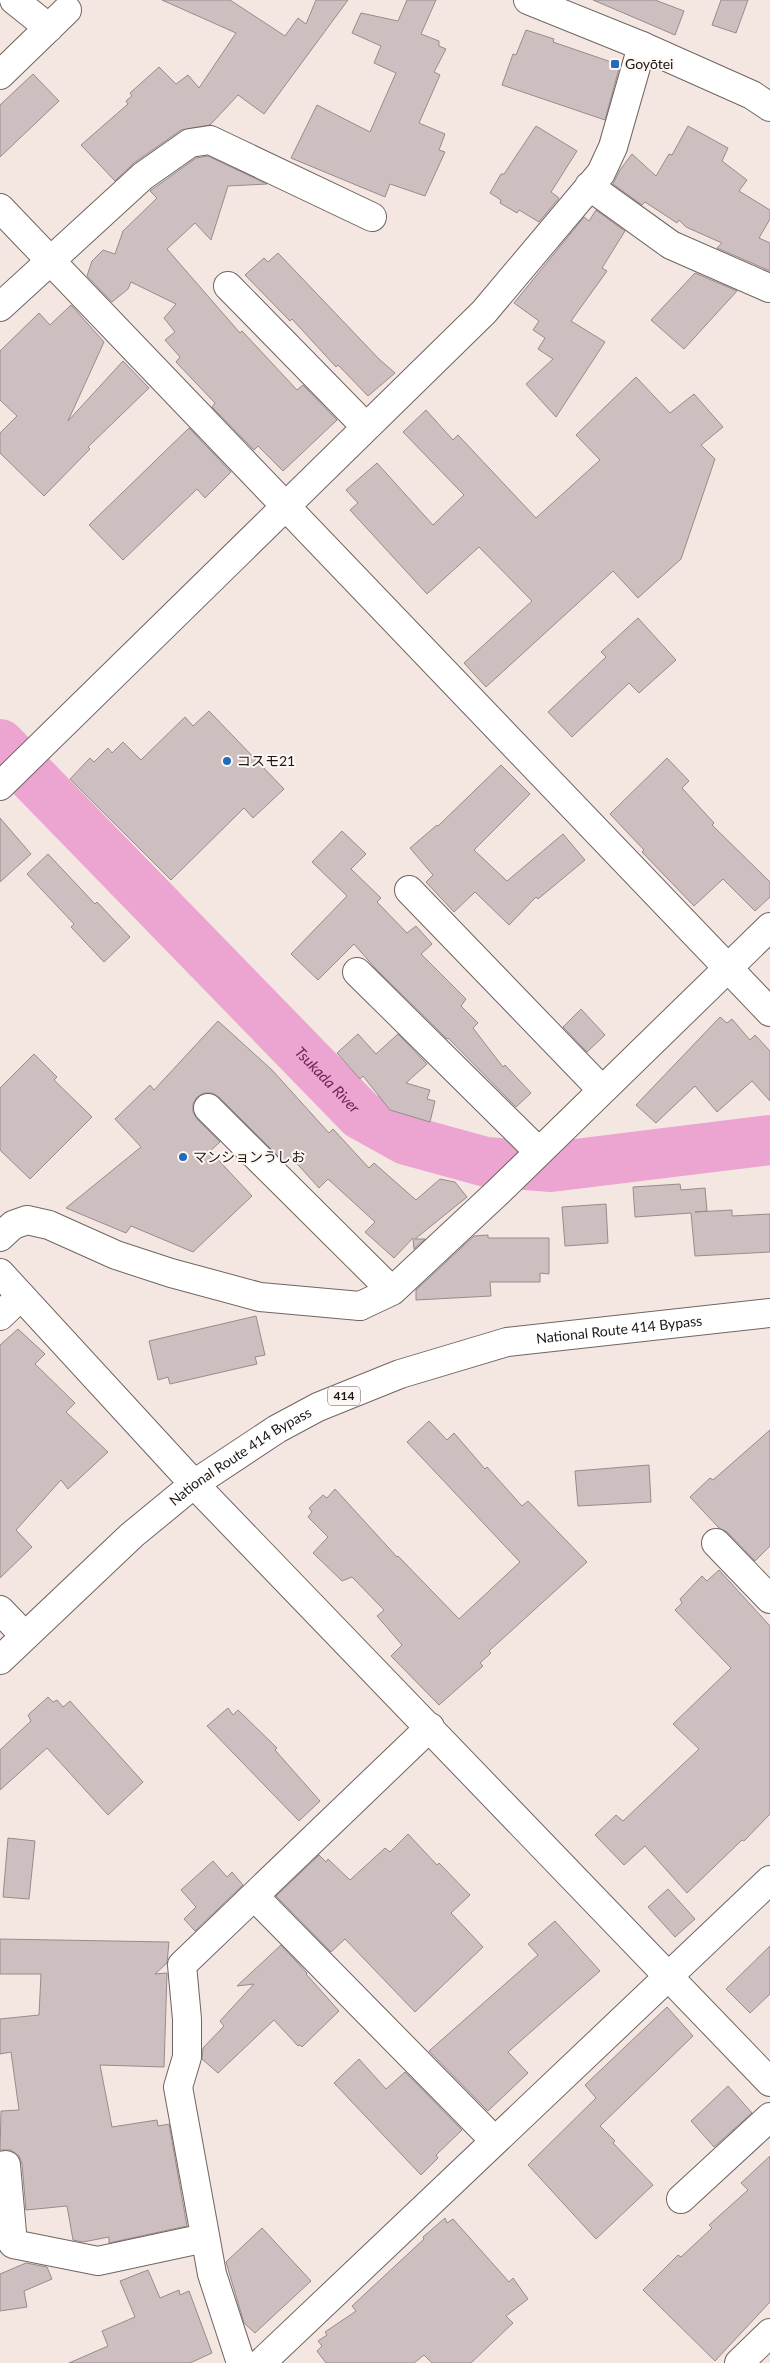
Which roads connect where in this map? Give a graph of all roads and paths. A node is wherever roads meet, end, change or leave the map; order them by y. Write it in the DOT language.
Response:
graph roads {
  1 [pos="14,0"];
  2 [pos="528,0"];
  3 [pos="642,46"];
  4 [pos="0,75"];
  5 [pos="770,107"];
  6 [pos="589,186"];
  7 [pos="0,208"];
  8 [pos="372,217"];
  9 [pos="51,261"];
  10 [pos="228,286"];
  11 [pos="769,288"];
  12 [pos="0,307"];
  13 [pos="366,428"];
  14 [pos="287,505"];
  15 [pos="2,784"];
  16 [pos="409,890"];
  17 [pos="770,927"];
  18 [pos="727,968"];
  19 [pos="357,972"];
  20 [pos="770,1012"];
  21 [pos="602,1090"];
  22 [pos="208,1108"];
  23 [pos="543,1148"];
  24 [pos="0,1237"];
  25 [pos="0,1273"];
  26 [pos="392,1291"];
  27 [pos="22,1296"];
  28 [pos="770,1313"];
  29 [pos="0,1316"];
  30 [pos="194,1484"];
  31 [pos="716,1542"];
  32 [pos="770,1599"];
  33 [pos="0,1610"];
  34 [pos="24,1635"];
  35 [pos="0,1660"];
  36 [pos="430,1727"];
  37 [pos="770,1880"];
  38 [pos="254,1896"];
  39 [pos="668,1976"];
  40 [pos="770,2082"];
  41 [pos="770,2117"];
  42 [pos="495,2141"];
  43 [pos="0,2166"];
  44 [pos="681,2199"];
  45 [pos="205,2238"];
  46 [pos="770,2333"];
  47 [pos="241,2363"];
  48 [pos="261,2363"];
  49 [pos="739,2363"];
  1 -- 4 [label="main road"];
  2 -- 3 [label="main road"];
  3 -- 5 [label="main road"];
  3 -- 6 [label="main road"];
  6 -- 11 [label="main road"];
  6 -- 13 [label="main road"];
  7 -- 9 [label="main road"];
  8 -- 9 [label="main road"];
  9 -- 12 [label="main road"];
  9 -- 14 [label="main road"];
  10 -- 13 [label="main road"];
  13 -- 14 [label="main road"];
  14 -- 15 [label="main road"];
  14 -- 18 [label="main road"];
  16 -- 21 [label="main road"];
  17 -- 18 [label="main road"];
  18 -- 20 [label="main road"];
  18 -- 21 [label="main road"];
  19 -- 23 [label="main road"];
  21 -- 23 [label="main road"];
  22 -- 26 [label="main road"];
  23 -- 26 [label="main road"];
  24 -- 26 [label="main road"];
  25 -- 27 [label="main road"];
  27 -- 29 [label="main road"];
  27 -- 30 [label="main road"];
  28 -- 30 [label="main road, National Route 414 Bypass / 414"];
  30 -- 34 [label="main road, National Route 414 Bypass / 414"];
  30 -- 36 [label="main road"];
  31 -- 32 [label="main road"];
  33 -- 34 [label="main road"];
  34 -- 35 [label="main road, National Route 414 Bypass / 414"];
  36 -- 38 [label="main road"];
  36 -- 39 [label="main road"];
  37 -- 39 [label="main road"];
  38 -- 42 [label="main road"];
  38 -- 45 [label="main road"];
  39 -- 40 [label="main road"];
  39 -- 42 [label="main road"];
  41 -- 44 [label="main road"];
  42 -- 48 [label="main road"];
  43 -- 45 [label="main road"];
  45 -- 47 [label="main road"];
  46 -- 49 [label="main road"];
}
